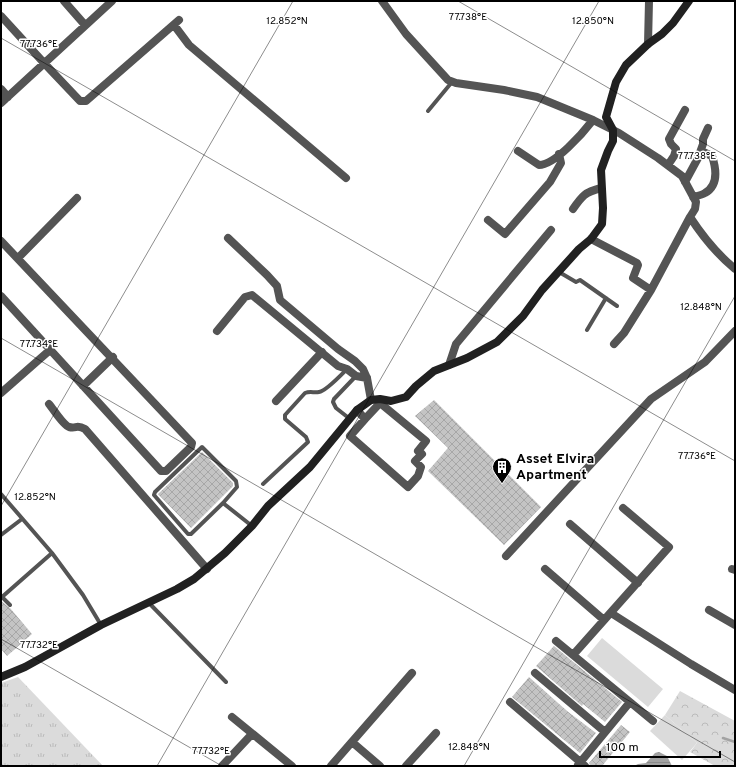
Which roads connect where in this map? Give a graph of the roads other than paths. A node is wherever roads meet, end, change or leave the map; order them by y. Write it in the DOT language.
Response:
graph roads {
  1 [pos="64,1"];
  2 [pos="112,1"];
  3 [pos="382,1"];
  4 [pos="649,1"];
  5 [pos="689,1"];
  6 [pos="1,16"];
  7 [pos="85,25"];
  8 [pos="648,44"];
  9 [pos="44,64"];
  10 [pos="452,82"];
  11 [pos="1,89"];
  12 [pos="8,97"];
  13 [pos="1,103"];
  14 [pos="685,110"];
  15 [pos="428,111"];
  16 [pos="593,120"];
  17 [pos="708,128"];
  18 [pos="612,130"];
  19 [pos="518,151"];
  20 [pos="701,151"];
  21 [pos="559,154"];
  22 [pos="668,165"];
  23 [pos="346,178"];
  24 [pos="685,182"];
  25 [pos="601,188"];
  26 [pos="693,197"];
  27 [pos="77,198"];
  28 [pos="572,209"];
  29 [pos="690,218"];
  30 [pos="488,220"];
  31 [pos="551,230"];
  32 [pos="228,238"];
  33 [pos="591,239"];
  34 [pos="1,241"];
  35 [pos="18,258"];
  36 [pos="735,269"];
  37 [pos="559,272"];
  38 [pos="651,290"];
  39 [pos="1,296"];
  40 [pos="606,298"];
  41 [pos="617,306"];
  42 [pos="587,330"];
  43 [pos="217,331"];
  44 [pos="735,331"];
  45 [pos="614,344"];
  46 [pos="50,350"];
  47 [pos="322,352"];
  48 [pos="113,357"];
  49 [pos="449,365"];
  50 [pos="347,369"];
  51 [pos="356,376"];
  52 [pos="367,378"];
  53 [pos="83,386"];
  54 [pos="1,393"];
  55 [pos="371,400"];
  56 [pos="276,401"];
  57 [pos="49,404"];
  58 [pos="357,410"];
  59 [pos="350,419"];
  60 [pos="365,419"];
  61 [pos="264,484"];
  62 [pos="1,494"];
  63 [pos="223,503"];
  64 [pos="623,508"];
  65 [pos="22,518"];
  66 [pos="570,524"];
  67 [pos="252,526"];
  68 [pos="1,534"];
  69 [pos="52,553"];
  70 [pos="506,556"];
  71 [pos="207,569"];
  72 [pos="545,569"];
  73 [pos="638,583"];
  74 [pos="2,597"];
  75 [pos="149,603"];
  76 [pos="10,605"];
  77 [pos="709,610"];
  78 [pos="611,613"];
  79 [pos="604,620"];
  80 [pos="735,625"];
  81 [pos="101,626"];
  82 [pos="556,641"];
  83 [pos="573,655"];
  84 [pos="412,673"];
  85 [pos="535,673"];
  86 [pos="1,677"];
  87 [pos="226,682"];
  88 [pos="735,690"];
  89 [pos="510,702"];
  90 [pos="630,702"];
  91 [pos="232,717"];
  92 [pos="653,720"];
  93 [pos="605,732"];
  94 [pos="436,733"];
  95 [pos="252,734"];
  96 [pos="352,742"];
  97 [pos="581,765"];
  98 [pos="222,766"];
  99 [pos="292,766"];
  100 [pos="331,766"];
  101 [pos="380,766"];
  102 [pos="406,766"];
  1 -- 7 [label="street"];
  2 -- 7 [label="street"];
  3 -- 10 [label="street"];
  4 -- 8 [label="street"];
  5 -- 8 [label="street"];
  6 -- 9 [label="street"];
  7 -- 9 [label="street"];
  8 -- 18 [label="street"];
  9 -- 12 [label="street"];
  9 -- 23 [label="street"];
  10 -- 15 [label="lane"];
  10 -- 16 [label="street"];
  11 -- 12 [label="street"];
  12 -- 13 [label="street"];
  14 -- 22 [label="street"];
  16 -- 18 [label="street"];
  16 -- 21 [label="street"];
  17 -- 20 [label="street"];
  18 -- 22 [label="street"];
  18 -- 25 [label="street"];
  19 -- 21 [label="street"];
  20 -- 24 [label="street"];
  20 -- 26 [label="street"];
  21 -- 30 [label="street"];
  22 -- 24 [label="street"];
  24 -- 26 [label="street"];
  25 -- 28 [label="street"];
  25 -- 33 [label="street"];
  26 -- 29 [label="street"];
  27 -- 35 [label="street"];
  29 -- 36 [label="street"];
  29 -- 38 [label="street"];
  31 -- 49 [label="street"];
  32 -- 52 [label="street"];
  33 -- 37 [label="street"];
  33 -- 38 [label="street"];
  34 -- 35 [label="street"];
  35 -- 48 [label="street"];
  37 -- 40 [label="lane"];
  37 -- 49 [label="street"];
  38 -- 45 [label="street"];
  39 -- 46 [label="street"];
  40 -- 41 [label="lane"];
  40 -- 42 [label="lane"];
  43 -- 47 [label="street"];
  44 -- 70 [label="street"];
  46 -- 53 [label="street"];
  46 -- 54 [label="street"];
  47 -- 50 [label="street"];
  47 -- 56 [label="street"];
  48 -- 53 [label="street"];
  48 -- 53 [label="street"];
  49 -- 55 [label="street"];
  50 -- 51 [label="street"];
  50 -- 61 [label="lane"];
  51 -- 52 [label="street"];
  51 -- 59 [label="lane"];
  52 -- 55 [label="street"];
  55 -- 58 [label="street"];
  57 -- 71 [label="street"];
  58 -- 59 [label="street"];
  58 -- 60 [label="street"];
  59 -- 67 [label="street"];
  60 -- 60 [label="street"];
  62 -- 65 [label="lane"];
  63 -- 63 [label="lane"];
  63 -- 67 [label="lane"];
  64 -- 73 [label="street"];
  65 -- 68 [label="lane"];
  65 -- 69 [label="lane"];
  66 -- 73 [label="street"];
  67 -- 71 [label="street"];
  69 -- 74 [label="lane"];
  69 -- 81 [label="lane"];
  71 -- 75 [label="street"];
  72 -- 79 [label="street"];
  73 -- 78 [label="street"];
  74 -- 76 [label="lane"];
  75 -- 81 [label="street"];
  75 -- 87 [label="lane"];
  77 -- 80 [label="street"];
  78 -- 79 [label="street"];
  78 -- 88 [label="street"];
  79 -- 83 [label="street"];
  81 -- 86 [label="street"];
  82 -- 83 [label="street"];
  83 -- 90 [label="street"];
  84 -- 96 [label="street"];
  85 -- 93 [label="street"];
  89 -- 97 [label="street"];
  90 -- 92 [label="street"];
  90 -- 93 [label="street"];
  91 -- 95 [label="street"];
  93 -- 97 [label="street"];
  94 -- 102 [label="street"];
  95 -- 98 [label="street"];
  95 -- 99 [label="street"];
  96 -- 100 [label="street"];
  96 -- 101 [label="street"];
}
